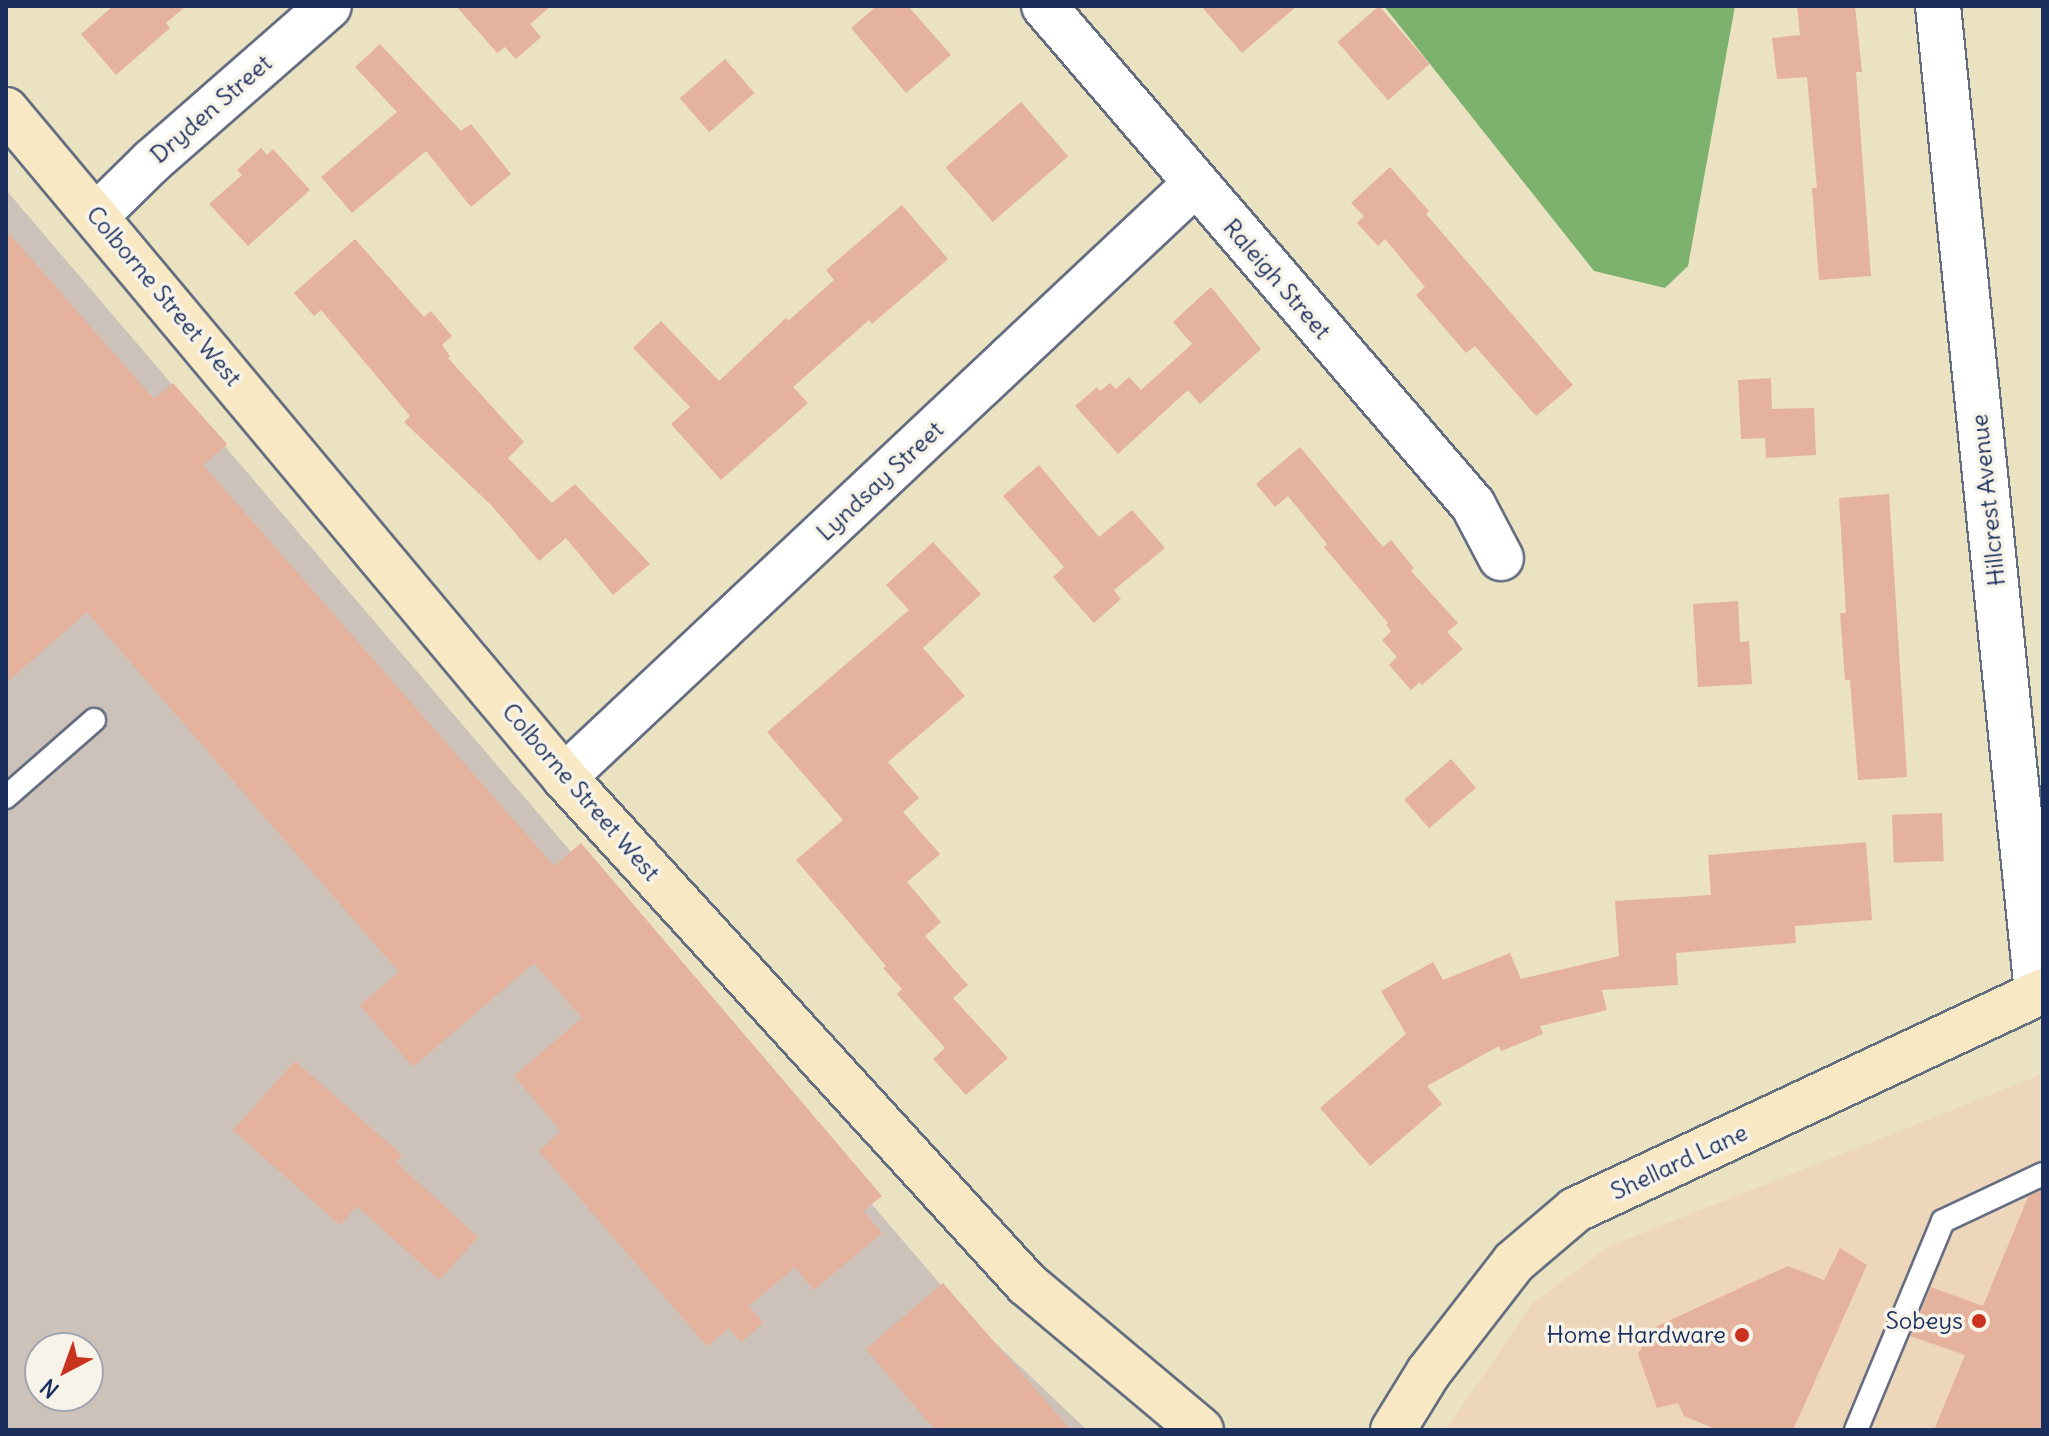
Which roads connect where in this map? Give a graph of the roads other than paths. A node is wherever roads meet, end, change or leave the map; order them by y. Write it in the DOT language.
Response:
graph roads {
  1 [pos="329,6"];
  2 [pos="1044,6"];
  3 [pos="1938,6"];
  4 [pos="6,110"];
  5 [pos="1195,184"];
  6 [pos="97,215"];
  7 [pos="1501,558"];
  8 [pos="94,720"];
  9 [pos="564,777"];
  10 [pos="6,797"];
  11 [pos="2040,992"];
  12 [pos="2043,1174"];
  13 [pos="1201,1430"];
  14 [pos="1393,1430"];
  15 [pos="1856,1430"];
  1 -- 6 [label="street, Dryden Street"];
  2 -- 5 [label="street, Raleigh Street"];
  3 -- 11 [label="street, Hillcrest Avenue"];
  4 -- 6 [label="main road, Colborne Street West"];
  5 -- 7 [label="street, Raleigh Street"];
  5 -- 9 [label="street, Lyndsay Street"];
  6 -- 9 [label="main road, Colborne Street West"];
  8 -- 10 [label="lane"];
  9 -- 13 [label="main road, Colborne Street West"];
  11 -- 14 [label="main road, Shellard Lane"];
  12 -- 15 [label="lane"];
}
